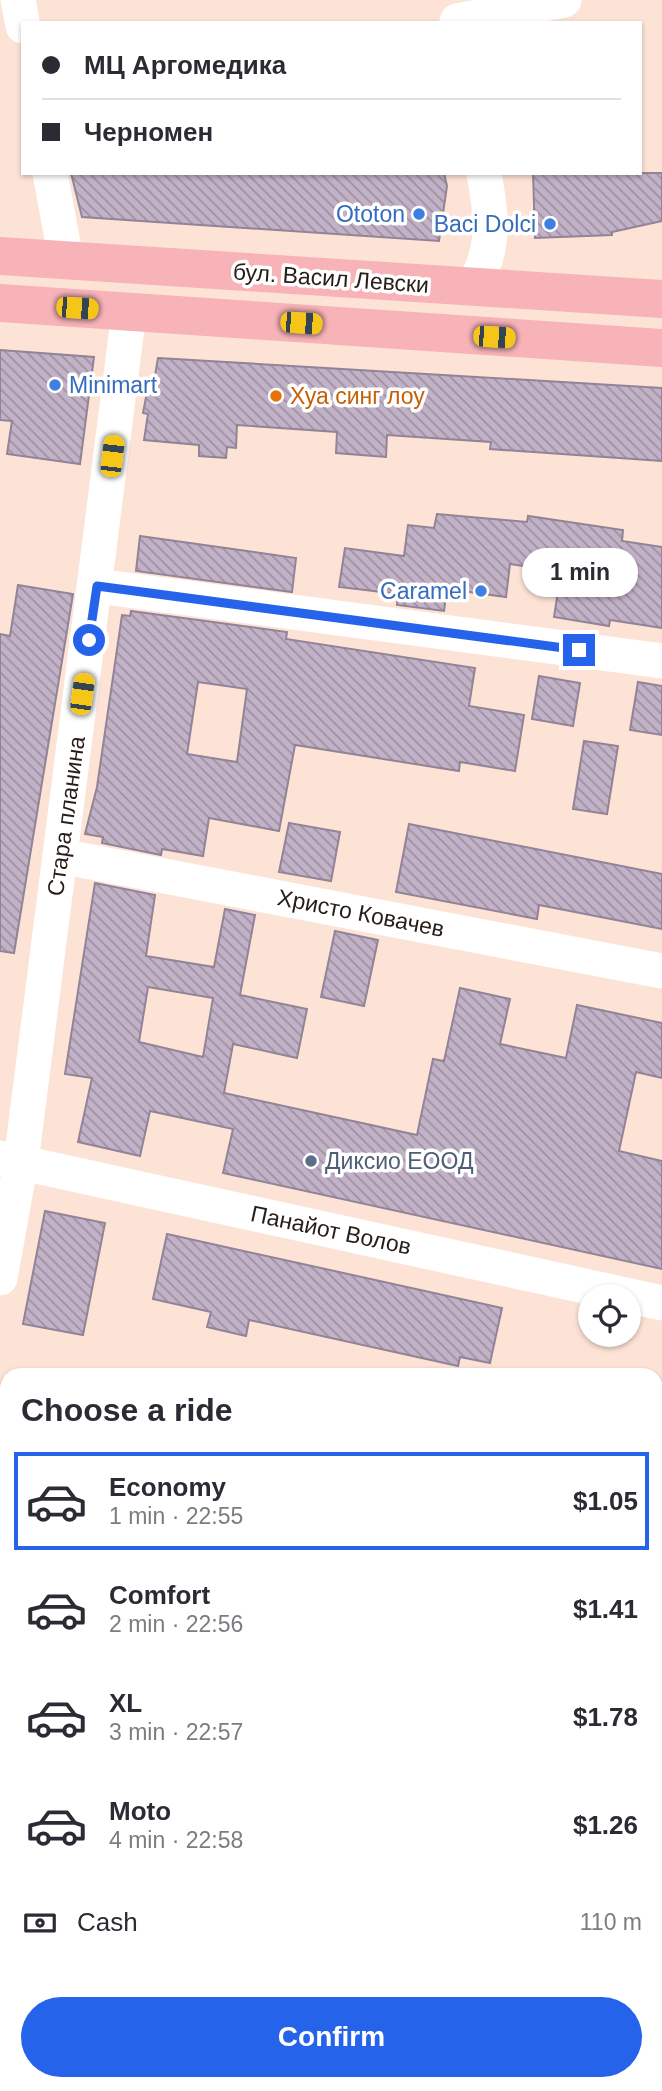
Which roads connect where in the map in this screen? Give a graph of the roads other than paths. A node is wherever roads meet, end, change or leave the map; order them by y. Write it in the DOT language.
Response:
graph roads {
  1 [pos="18,0"];
  2 [pos="564,0"];
  3 [pos="456,14"];
  4 [pos="22,21"];
  5 [pos="50,175"];
  6 [pos="484,175"];
  7 [pos="0,256"];
  8 [pos="66,260"];
  9 [pos="473,288"];
  10 [pos="662,299"];
  11 [pos="0,303"];
  12 [pos="129,312"];
  13 [pos="662,348"];
  14 [pos="97,586"];
  15 [pos="662,661"];
  16 [pos="60,856"];
  17 [pos="662,971"];
  18 [pos="11,1160"];
  19 [pos="0,1278"];
  20 [pos="662,1303"];
  1 -- 4 [label="street"];
  2 -- 3 [label="street"];
  5 -- 8 [label="street"];
  6 -- 9 [label="street"];
  7 -- 8 [label="main road, бул. Васил Левски"];
  8 -- 9 [label="main road, бул. Васил Левски"];
  9 -- 10 [label="main road, бул. Васил Левски"];
  11 -- 12 [label="main road, бул. Васил Левски"];
  12 -- 13 [label="main road, бул. Васил Левски"];
  12 -- 14 [label="street, Стара планина"];
  14 -- 15 [label="street"];
  14 -- 16 [label="street, Стара планина"];
  16 -- 17 [label="street, Христо Ковачев"];
  16 -- 18 [label="street, Стара планина"];
  18 -- 19 [label="street, Стара планина"];
  18 -- 20 [label="street, Панайот Волов"];
}
